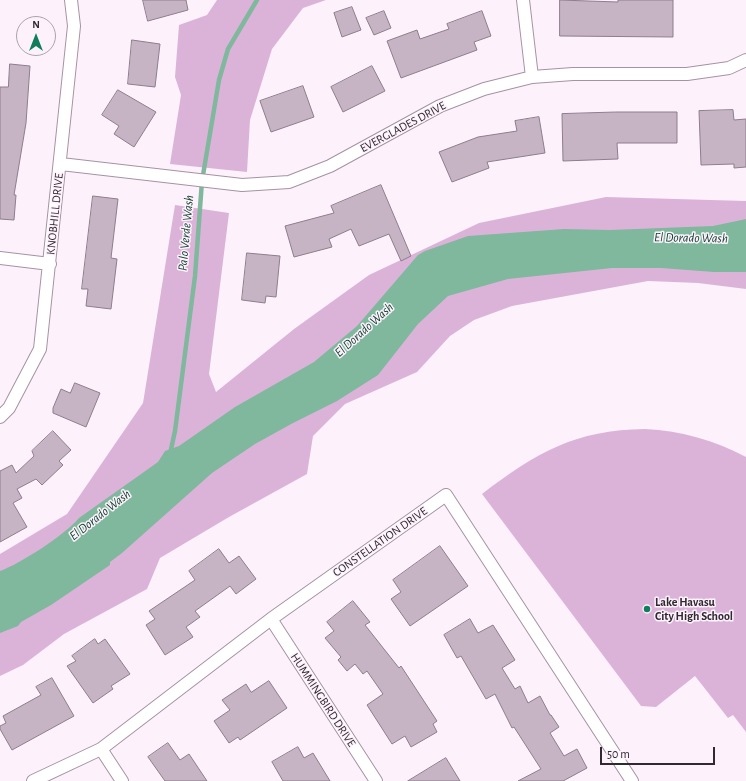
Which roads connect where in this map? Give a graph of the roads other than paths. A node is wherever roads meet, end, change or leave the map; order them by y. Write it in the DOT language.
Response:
graph roads {
  1 [pos="71,0"];
  2 [pos="523,0"];
  3 [pos="746,60"];
  4 [pos="532,77"];
  5 [pos="61,164"];
  6 [pos="0,258"];
  7 [pos="50,264"];
  8 [pos="0,417"];
  9 [pos="271,619"];
  10 [pos="101,749"];
  11 [pos="33,781"];
  12 [pos="122,781"];
  13 [pos="376,781"];
  14 [pos="632,781"];
  1 -- 5 [label="street, KNOBHILL DRIVE"];
  2 -- 4 [label="street"];
  3 -- 4 [label="street, EVERGLADES DRIVE"];
  4 -- 5 [label="street, EVERGLADES DRIVE"];
  5 -- 7 [label="street, KNOBHILL DRIVE"];
  6 -- 7 [label="street"];
  7 -- 8 [label="street, KNOBHILL DRIVE"];
  9 -- 10 [label="street, CONSTELLATION DRIVE"];
  9 -- 13 [label="street, HUMMINGBIRD DRIVE"];
  9 -- 14 [label="street, CONSTELLATION DRIVE"];
  10 -- 11 [label="street, CONSTELLATION DRIVE"];
  10 -- 12 [label="street"];
}
